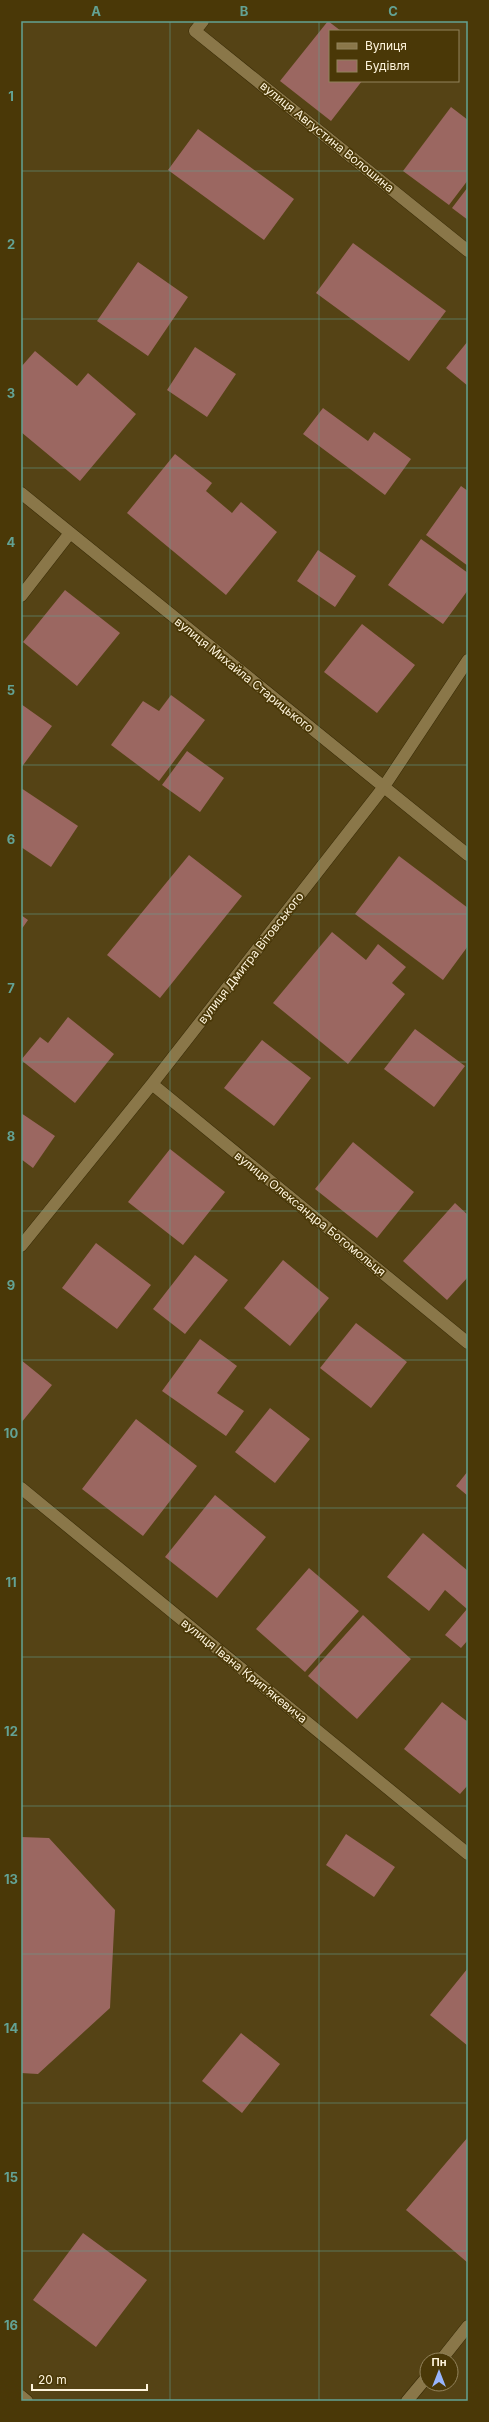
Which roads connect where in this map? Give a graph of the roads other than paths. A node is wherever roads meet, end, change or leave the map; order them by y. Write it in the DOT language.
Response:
graph roads {
  1 [pos="203,21"];
  2 [pos="468,251"];
  3 [pos="21,493"];
  4 [pos="70,533"];
  5 [pos="21,596"];
  6 [pos="468,660"];
  7 [pos="383,788"];
  8 [pos="468,855"];
  9 [pos="152,1084"];
  10 [pos="21,1246"];
  11 [pos="468,1343"];
  12 [pos="21,1488"];
  13 [pos="468,1854"];
  14 [pos="468,2326"];
  15 [pos="447,2352"];
  16 [pos="419,2387"];
  17 [pos="21,2396"];
  18 [pos="27,2401"];
  19 [pos="407,2401"];
  1 -- 2 [label="street, вулиця Августина Волошина"];
  3 -- 4 [label="street, вулиця Михайла Старицького"];
  4 -- 5 [label="street"];
  4 -- 7 [label="street, вулиця Михайла Старицького"];
  6 -- 7 [label="street, вулиця Дмитра Вітовського"];
  7 -- 8 [label="street, вулиця Михайла Старицького"];
  7 -- 9 [label="street, вулиця Дмитра Вітовського"];
  9 -- 10 [label="street, вулиця Дмитра Вітовського"];
  9 -- 11 [label="street, вулиця Олександра Богомольця"];
  12 -- 13 [label="street, вулиця Івана Крипʼякевича"];
  14 -- 15 [label="street"];
  16 -- 19 [label="street"];
  17 -- 18 [label="street"];
}
